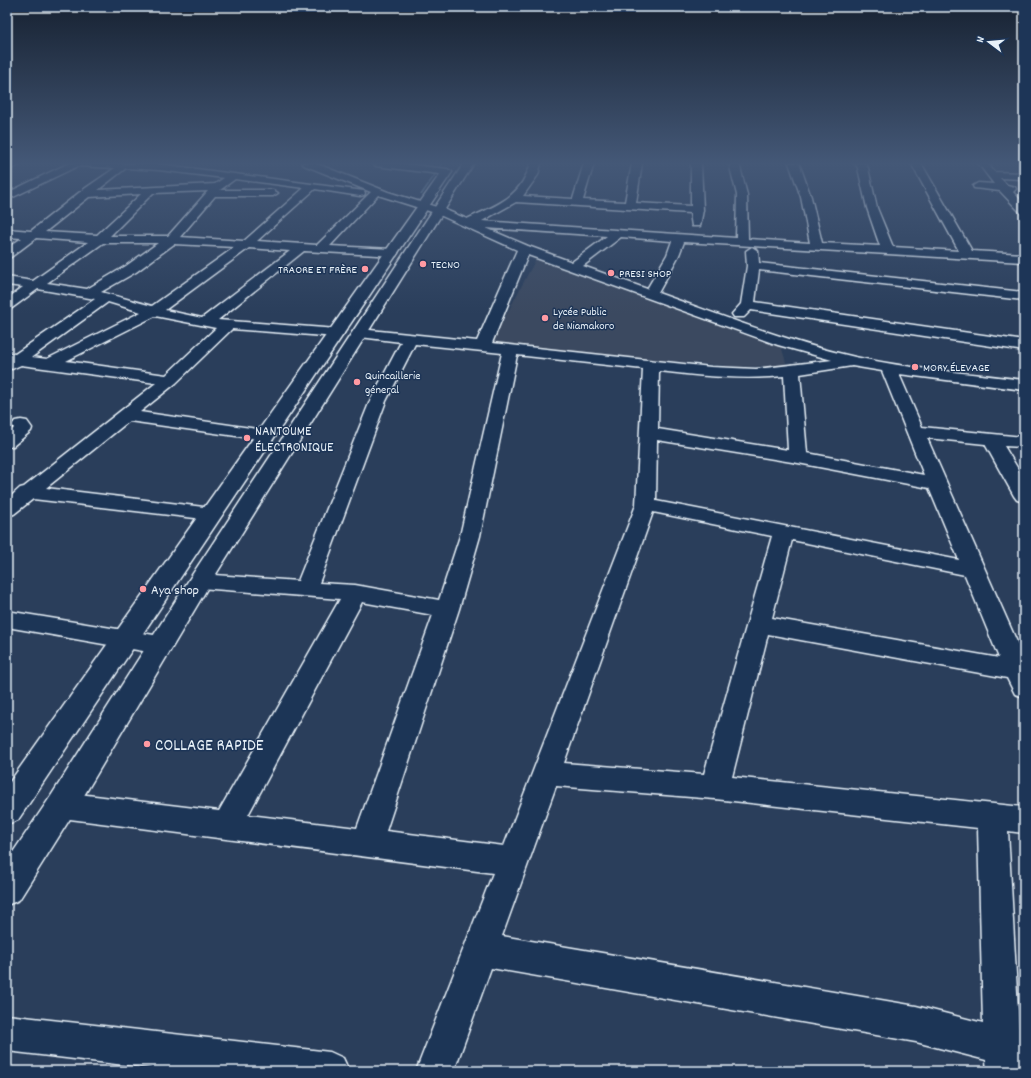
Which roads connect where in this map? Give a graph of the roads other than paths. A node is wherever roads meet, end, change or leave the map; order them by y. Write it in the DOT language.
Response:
graph roads {
  1 [pos="61,213"];
  2 [pos="127,213"];
  3 [pos="194,213"];
  4 [pos="282,213"];
  5 [pos="358,213"];
  6 [pos="427,213"];
  7 [pos="429,213"];
  8 [pos="445,213"];
  9 [pos="488,213"];
  10 [pos="697,213"];
  11 [pos="744,213"];
  12 [pos="810,213"];
  13 [pos="874,213"];
  14 [pos="944,213"];
  15 [pos="469,223"];
  16 [pos="7,233"];
  17 [pos="618,234"];
  18 [pos="36,235"];
  19 [pos="679,238"];
  20 [pos="100,239"];
  21 [pos="695,239"];
  22 [pos="171,240"];
  23 [pos="747,242"];
  24 [pos="246,245"];
  25 [pos="817,247"];
  26 [pos="301,248"];
  27 [pos="321,248"];
  28 [pos="524,249"];
  29 [pos="888,251"];
  30 [pos="392,253"];
  31 [pos="7,254"];
  32 [pos="968,255"];
  33 [pos="1023,260"];
  34 [pos="574,266"];
  35 [pos="753,266"];
  36 [pos="7,281"];
  37 [pos="35,286"];
  38 [pos="651,293"];
  39 [pos="89,294"];
  40 [pos="1024,296"];
  41 [pos="104,298"];
  42 [pos="7,305"];
  43 [pos="748,305"];
  44 [pos="154,311"];
  45 [pos="205,323"];
  46 [pos="730,323"];
  47 [pos="228,325"];
  48 [pos="337,333"];
  49 [pos="360,334"];
  50 [pos="410,339"];
  51 [pos="483,346"];
  52 [pos="1024,346"];
  53 [pos="511,349"];
  54 [pos="852,361"];
  55 [pos="11,362"];
  56 [pos="51,363"];
  57 [pos="651,365"];
  58 [pos="888,368"];
  59 [pos="792,371"];
  60 [pos="170,380"];
  61 [pos="1024,385"];
  62 [pos="124,415"];
  63 [pos="21,425"];
  64 [pos="915,432"];
  65 [pos="649,434"];
  66 [pos="265,435"];
  67 [pos="992,440"];
  68 [pos="7,442"];
  69 [pos="1024,442"];
  70 [pos="798,457"];
  71 [pos="936,483"];
  72 [pos="27,492"];
  73 [pos="1024,496"];
  74 [pos="646,505"];
  75 [pos="7,510"];
  76 [pos="212,514"];
  77 [pos="783,533"];
  78 [pos="975,570"];
  79 [pos="200,581"];
  80 [pos="306,588"];
  81 [pos="355,593"];
  82 [pos="447,609"];
  83 [pos="7,619"];
  84 [pos="760,624"];
  85 [pos="125,639"];
  86 [pos="160,645"];
  87 [pos="1021,679"];
  88 [pos="546,772"];
  89 [pos="715,787"];
  90 [pos="62,805"];
  91 [pos="7,810"];
  92 [pos="992,816"];
  93 [pos="1024,820"];
  94 [pos="227,825"];
  95 [pos="367,843"];
  96 [pos="513,861"];
  97 [pos="7,889"];
  98 [pos="480,949"];
  99 [pos="7,1033"];
  100 [pos="1004,1058"];
  101 [pos="330,1071"];
  102 [pos="435,1071"];
  1 -- 18 [label="street"];
  2 -- 20 [label="street"];
  3 -- 22 [label="street"];
  4 -- 24 [label="street"];
  5 -- 27 [label="street"];
  6 -- 30 [label="main road"];
  7 -- 49 [label="main road"];
  8 -- 15 [label="street"];
  9 -- 15 [label="street"];
  10 -- 21 [label="street"];
  11 -- 23 [label="street"];
  12 -- 25 [label="street"];
  13 -- 29 [label="street"];
  14 -- 32 [label="street"];
  15 -- 17 [label="street"];
  15 -- 28 [label="street"];
  16 -- 18 [label="street"];
  17 -- 19 [label="street"];
  17 -- 34 [label="street"];
  18 -- 20 [label="street"];
  18 -- 31 [label="street"];
  19 -- 21 [label="street"];
  19 -- 38 [label="street"];
  20 -- 22 [label="street"];
  20 -- 37 [label="street"];
  21 -- 23 [label="street"];
  22 -- 24 [label="street"];
  22 -- 39 [label="street"];
  23 -- 25 [label="street"];
  23 -- 35 [label="street"];
  24 -- 26 [label="street"];
  24 -- 44 [label="street"];
  25 -- 29 [label="street"];
  26 -- 27 [label="street"];
  26 -- 45 [label="street"];
  27 -- 30 [label="street"];
  28 -- 34 [label="street"];
  28 -- 51 [label="street"];
  29 -- 32 [label="street"];
  30 -- 48 [label="main road"];
  32 -- 33 [label="street"];
  34 -- 38 [label="street"];
  35 -- 40 [label="street"];
  35 -- 43 [label="street"];
  36 -- 37 [label="street"];
  37 -- 39 [label="street"];
  37 -- 42 [label="street"];
  38 -- 46 [label="street"];
  39 -- 41 [label="street"];
  41 -- 44 [label="street"];
  41 -- 55 [label="street"];
  43 -- 46 [label="street"];
  43 -- 52 [label="street"];
  44 -- 45 [label="street"];
  44 -- 56 [label="street"];
  45 -- 47 [label="street"];
  46 -- 54 [label="street"];
  47 -- 48 [label="street"];
  47 -- 60 [label="street"];
  48 -- 66 [label="main road"];
  49 -- 50 [label="street"];
  49 -- 79 [label="main road"];
  50 -- 51 [label="street"];
  50 -- 80 [label="street"];
  51 -- 53 [label="street"];
  53 -- 57 [label="street"];
  53 -- 82 [label="street"];
  54 -- 58 [label="street"];
  54 -- 59 [label="street"];
  55 -- 56 [label="street"];
  56 -- 60 [label="street"];
  57 -- 59 [label="street"];
  57 -- 65 [label="street"];
  58 -- 61 [label="street"];
  58 -- 64 [label="street"];
  59 -- 70 [label="street"];
  60 -- 62 [label="street"];
  62 -- 66 [label="street"];
  62 -- 72 [label="street"];
  63 -- 68 [label="street"];
  64 -- 67 [label="street"];
  64 -- 71 [label="street"];
  65 -- 70 [label="street"];
  65 -- 74 [label="street"];
  66 -- 76 [label="main road"];
  67 -- 69 [label="street"];
  67 -- 73 [label="street"];
  70 -- 71 [label="street"];
  71 -- 78 [label="street"];
  72 -- 75 [label="street"];
  72 -- 76 [label="street"];
  74 -- 77 [label="street"];
  74 -- 88 [label="street"];
  76 -- 85 [label="main road"];
  77 -- 78 [label="street"];
  77 -- 84 [label="street"];
  77 -- 89 [label="street"];
  78 -- 87 [label="street"];
  79 -- 80 [label="street"];
  79 -- 86 [label="main road"];
  80 -- 81 [label="street"];
  81 -- 82 [label="street"];
  81 -- 94 [label="street"];
  82 -- 95 [label="street"];
  83 -- 85 [label="street"];
  84 -- 87 [label="street"];
  84 -- 89 [label="street"];
  85 -- 86 [label="street"];
  85 -- 91 [label="main road"];
  86 -- 90 [label="main road"];
  88 -- 89 [label="street"];
  88 -- 96 [label="street"];
  89 -- 92 [label="street"];
  90 -- 94 [label="street"];
  90 -- 97 [label="main road"];
  92 -- 93 [label="street"];
  92 -- 100 [label="street"];
  94 -- 95 [label="street"];
  95 -- 96 [label="street"];
  96 -- 98 [label="street"];
  98 -- 100 [label="street"];
  98 -- 102 [label="street"];
  99 -- 101 [label="street"];
}
